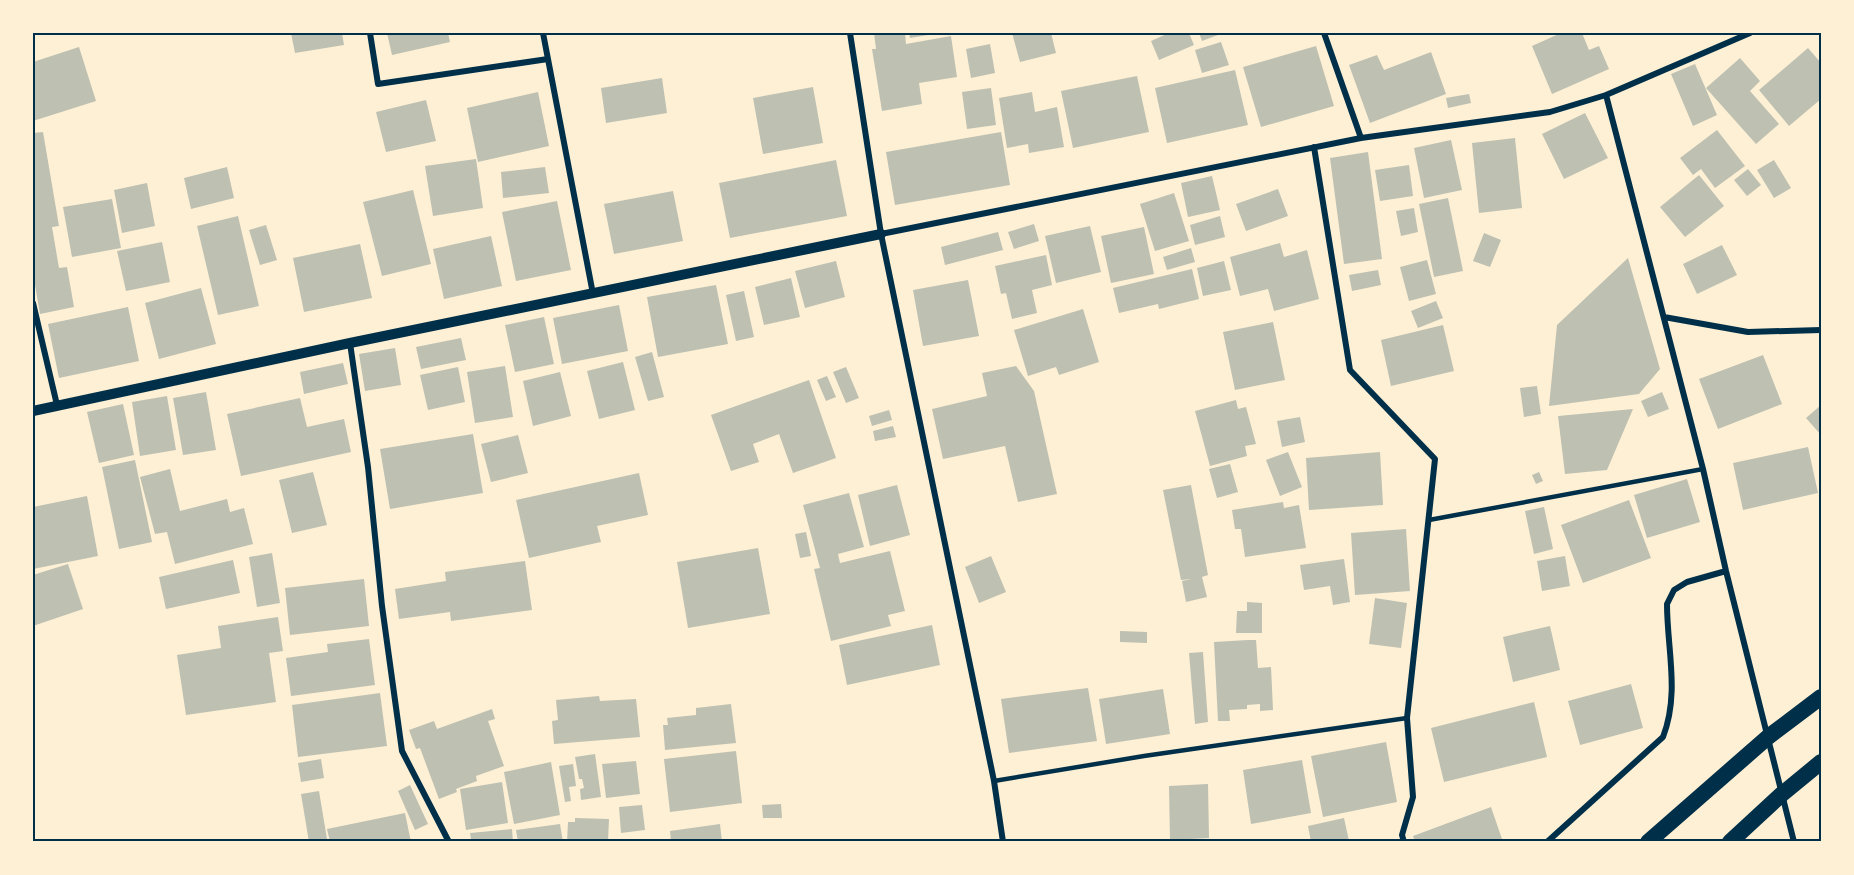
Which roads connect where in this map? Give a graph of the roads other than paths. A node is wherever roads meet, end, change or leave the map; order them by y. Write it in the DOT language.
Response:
graph roads {
  1 [pos="370,33"];
  2 [pos="543,33"];
  3 [pos="850,33"];
  4 [pos="1324,33"];
  5 [pos="1750,33"];
  6 [pos="548,59"];
  7 [pos="1606,95"];
  8 [pos="1361,138"];
  9 [pos="1314,147"];
  10 [pos="881,234"];
  11 [pos="593,294"];
  12 [pos="33,303"];
  13 [pos="1664,317"];
  14 [pos="1821,330"];
  15 [pos="350,343"];
  16 [pos="57,405"];
  17 [pos="33,411"];
  18 [pos="1703,469"];
  19 [pos="1429,520"];
  20 [pos="1726,571"];
  21 [pos="1821,696"];
  22 [pos="1407,718"];
  23 [pos="1768,737"];
  24 [pos="1821,762"];
  25 [pos="994,781"];
  26 [pos="1782,794"];
  27 [pos="449,842"];
  28 [pos="1003,842"];
  29 [pos="1404,842"];
  30 [pos="1547,842"];
  31 [pos="1648,842"];
  32 [pos="1730,842"];
  33 [pos="1794,842"];
  1 -- 6 [label="street"];
  2 -- 6 [label="street"];
  3 -- 10 [label="street"];
  4 -- 8 [label="street"];
  5 -- 7 [label="street"];
  6 -- 11 [label="street"];
  7 -- 8 [label="street"];
  7 -- 13 [label="street"];
  8 -- 9 [label="street"];
  9 -- 10 [label="street"];
  9 -- 19 [label="street"];
  10 -- 11 [label="street"];
  10 -- 25 [label="street"];
  11 -- 15 [label="street"];
  12 -- 16 [label="street"];
  13 -- 14 [label="street"];
  13 -- 18 [label="street"];
  15 -- 16 [label="street"];
  15 -- 27 [label="street"];
  16 -- 17 [label="street"];
  18 -- 19 [label="lane"];
  18 -- 20 [label="street"];
  19 -- 22 [label="street"];
  20 -- 23 [label="street"];
  20 -- 30 [label="street"];
  21 -- 23 [label="highway"];
  22 -- 25 [label="lane"];
  22 -- 29 [label="street"];
  23 -- 26 [label="street"];
  23 -- 31 [label="highway"];
  24 -- 26 [label="highway"];
  25 -- 28 [label="street"];
  26 -- 32 [label="highway"];
  26 -- 33 [label="street"];
}
